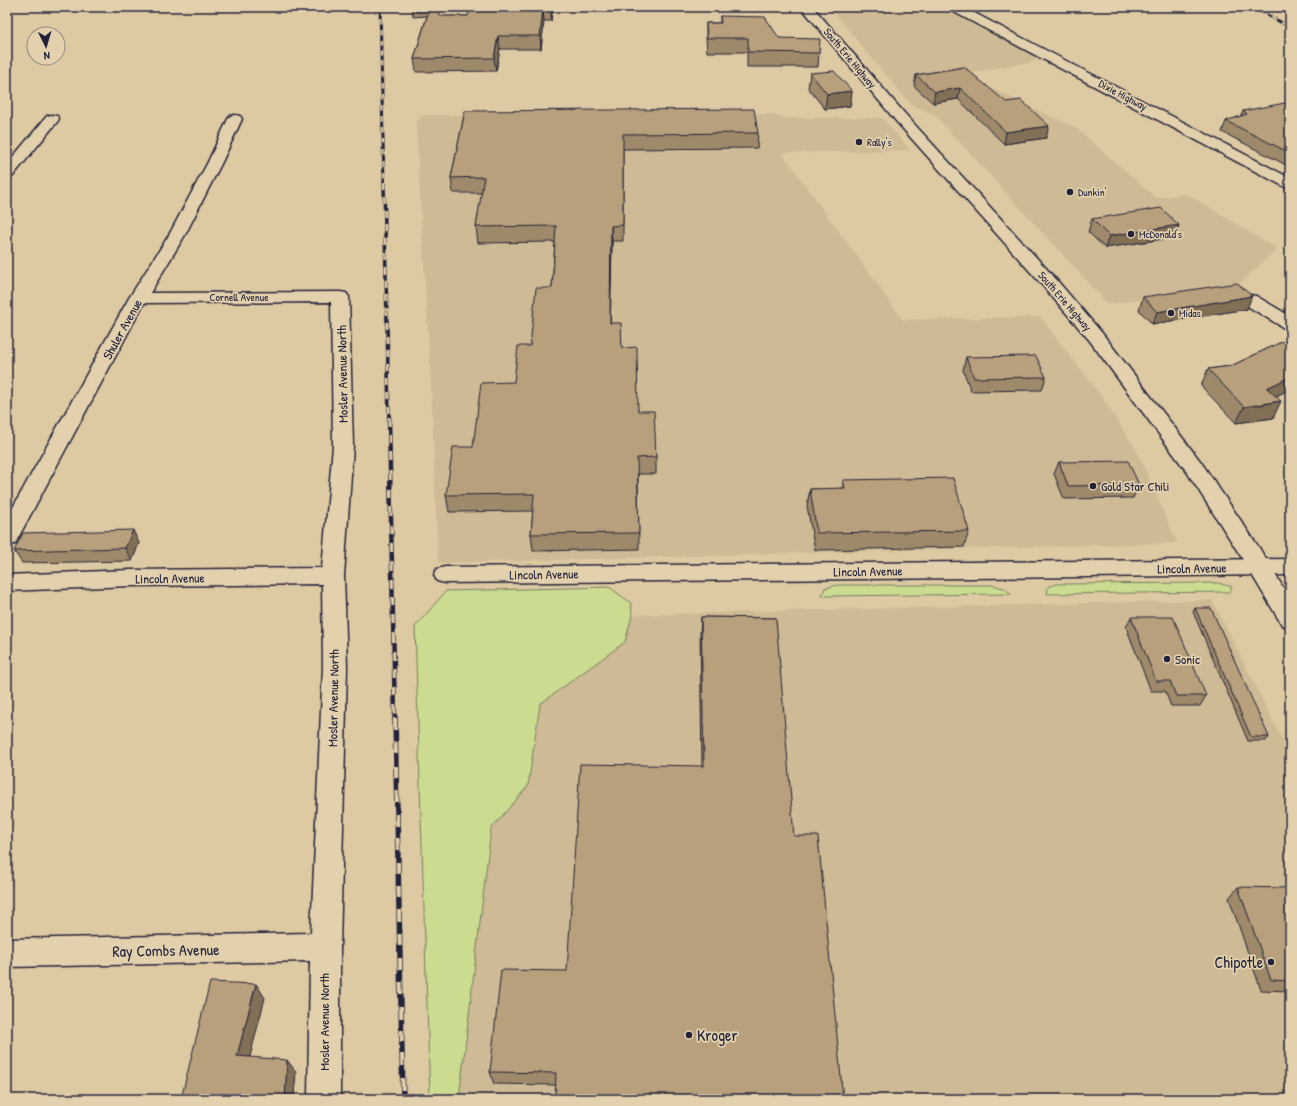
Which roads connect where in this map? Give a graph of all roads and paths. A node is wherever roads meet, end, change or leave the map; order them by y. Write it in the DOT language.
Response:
graph roads {
  1 [pos="807,7"];
  2 [pos="954,7"];
  3 [pos="52,119"];
  4 [pos="235,119"];
  5 [pos="7,174"];
  6 [pos="1290,184"];
  7 [pos="340,297"];
  8 [pos="138,298"];
  9 [pos="1250,300"];
  10 [pos="1290,324"];
  11 [pos="7,538"];
  12 [pos="1260,567"];
  13 [pos="1290,567"];
  14 [pos="333,576"];
  15 [pos="445,576"];
  16 [pos="7,582"];
  17 [pos="1290,619"];
  18 [pos="324,947"];
  19 [pos="7,953"];
  20 [pos="324,1099"];
  1 -- 12 [label="street, South Erie Highway"];
  2 -- 6 [label="street, Dixie Highway"];
  3 -- 5 [label="street"];
  4 -- 8 [label="street, Shuler Avenue"];
  7 -- 8 [label="street, Cornell Avenue"];
  7 -- 14 [label="street, Mosler Avenue North"];
  8 -- 11 [label="street, Shuler Avenue"];
  9 -- 10 [label="street"];
  12 -- 13 [label="street, Lincoln Avenue"];
  12 -- 15 [label="street, Lincoln Avenue"];
  12 -- 17 [label="street, South Erie Highway"];
  14 -- 16 [label="street, Lincoln Avenue"];
  14 -- 18 [label="street, Mosler Avenue North"];
  18 -- 19 [label="street, Ray Combs Avenue"];
  18 -- 20 [label="street, Mosler Avenue North"];
}
